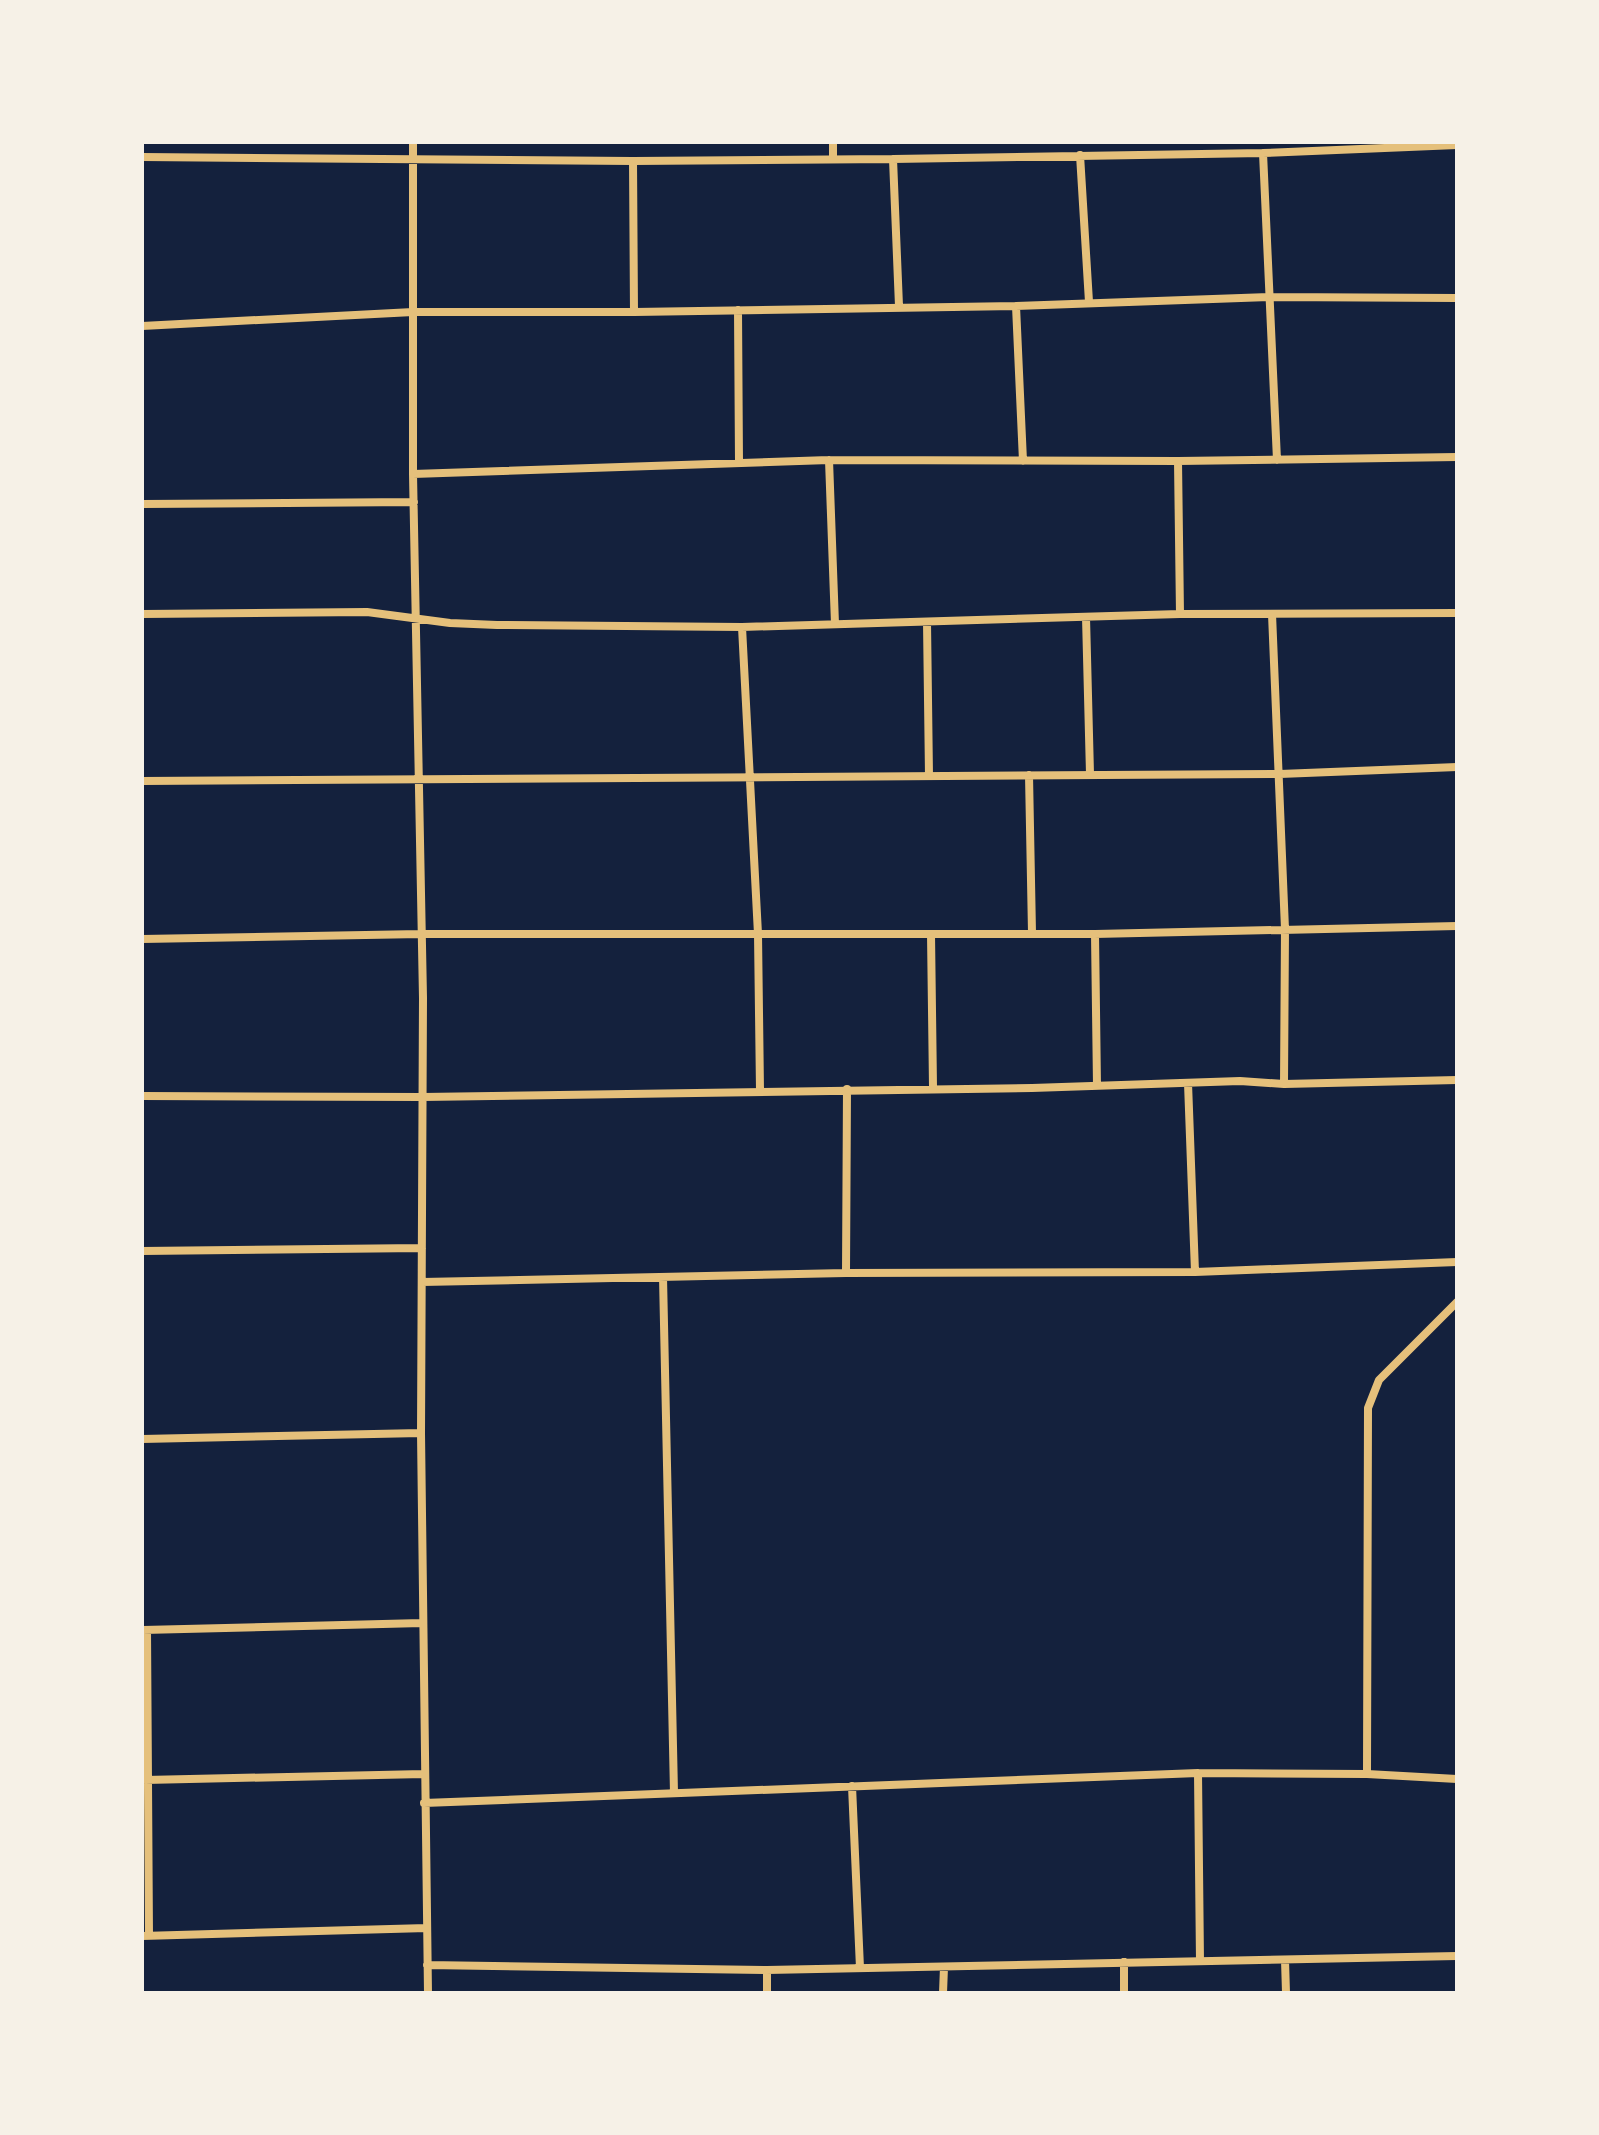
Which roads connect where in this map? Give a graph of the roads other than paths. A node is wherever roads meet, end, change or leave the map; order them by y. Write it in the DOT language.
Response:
graph roads {
  1 [pos="413,142"];
  2 [pos="833,142"];
  3 [pos="1176,142"];
  4 [pos="1457,145"];
  5 [pos="1263,153"];
  6 [pos="1080,155"];
  7 [pos="1176,155"];
  8 [pos="142,157"];
  9 [pos="413,158"];
  10 [pos="833,158"];
  11 [pos="893,159"];
  12 [pos="633,161"];
  13 [pos="1269,297"];
  14 [pos="1457,298"];
  15 [pos="1089,302"];
  16 [pos="899,306"];
  17 [pos="1016,306"];
  18 [pos="738,310"];
  19 [pos="413,312"];
  20 [pos="634,312"];
  21 [pos="142,326"];
  22 [pos="1457,457"];
  23 [pos="829,460"];
  24 [pos="1277,460"];
  25 [pos="1023,461"];
  26 [pos="1178,461"];
  27 [pos="739,463"];
  28 [pos="413,474"];
  29 [pos="414,502"];
  30 [pos="142,504"];
  31 [pos="1457,613"];
  32 [pos="142,614"];
  33 [pos="1180,614"];
  34 [pos="1272,614"];
  35 [pos="416,617"];
  36 [pos="1086,617"];
  37 [pos="927,622"];
  38 [pos="835,624"];
  39 [pos="742,627"];
  40 [pos="1457,767"];
  41 [pos="1090,774"];
  42 [pos="1280,774"];
  43 [pos="1029,775"];
  44 [pos="751,776"];
  45 [pos="929,776"];
  46 [pos="419,779"];
  47 [pos="142,781"];
  48 [pos="1457,926"];
  49 [pos="1285,929"];
  50 [pos="1032,933"];
  51 [pos="421,934"];
  52 [pos="758,934"];
  53 [pos="931,934"];
  54 [pos="1095,934"];
  55 [pos="142,939"];
  56 [pos="1457,1080"];
  57 [pos="1188,1083"];
  58 [pos="1284,1084"];
  59 [pos="1097,1086"];
  60 [pos="933,1087"];
  61 [pos="847,1089"];
  62 [pos="760,1091"];
  63 [pos="142,1096"];
  64 [pos="423,1097"];
  65 [pos="422,1248"];
  66 [pos="142,1251"];
  67 [pos="1457,1262"];
  68 [pos="1195,1272"];
  69 [pos="846,1273"];
  70 [pos="663,1277"];
  71 [pos="422,1282"];
  72 [pos="1457,1302"];
  73 [pos="421,1433"];
  74 [pos="142,1439"];
  75 [pos="422,1623"];
  76 [pos="144,1630"];
  77 [pos="1198,1773"];
  78 [pos="424,1774"];
  79 [pos="1367,1774"];
  80 [pos="1457,1779"];
  81 [pos="145,1780"];
  82 [pos="852,1786"];
  83 [pos="674,1793"];
  84 [pos="424,1803"];
  85 [pos="427,1928"];
  86 [pos="145,1936"];
  87 [pos="1457,1956"];
  88 [pos="1285,1960"];
  89 [pos="1200,1961"];
  90 [pos="1124,1962"];
  91 [pos="427,1965"];
  92 [pos="944,1967"];
  93 [pos="860,1968"];
  94 [pos="767,1970"];
  95 [pos="428,1993"];
  96 [pos="767,1993"];
  97 [pos="943,1993"];
  98 [pos="1124,1993"];
  99 [pos="1286,1993"];
  1 -- 9 [label="street"];
  2 -- 10 [label="street"];
  3 -- 7 [label="street"];
  4 -- 5 [label="street"];
  5 -- 7 [label="street"];
  5 -- 13 [label="street"];
  6 -- 7 [label="street"];
  6 -- 11 [label="street"];
  6 -- 15 [label="street"];
  8 -- 9 [label="street"];
  9 -- 12 [label="street"];
  9 -- 19 [label="street"];
  10 -- 11 [label="street"];
  10 -- 12 [label="street"];
  11 -- 16 [label="street"];
  12 -- 20 [label="street"];
  13 -- 14 [label="street"];
  13 -- 15 [label="street"];
  13 -- 24 [label="street"];
  15 -- 17 [label="street"];
  16 -- 17 [label="street"];
  16 -- 18 [label="street"];
  17 -- 25 [label="street"];
  18 -- 20 [label="street"];
  18 -- 27 [label="street"];
  19 -- 20 [label="street"];
  19 -- 21 [label="street"];
  19 -- 28 [label="street"];
  22 -- 24 [label="street"];
  23 -- 25 [label="street"];
  23 -- 27 [label="street"];
  23 -- 38 [label="street"];
  24 -- 26 [label="street"];
  25 -- 26 [label="street"];
  26 -- 33 [label="street"];
  27 -- 28 [label="street"];
  28 -- 29 [label="street"];
  29 -- 30 [label="street"];
  29 -- 35 [label="street"];
  31 -- 34 [label="street"];
  32 -- 35 [label="street"];
  33 -- 34 [label="street"];
  33 -- 36 [label="street"];
  34 -- 42 [label="street"];
  35 -- 39 [label="street"];
  35 -- 46 [label="street"];
  36 -- 37 [label="street"];
  36 -- 41 [label="street"];
  37 -- 38 [label="street"];
  37 -- 45 [label="street"];
  38 -- 39 [label="street"];
  39 -- 44 [label="street"];
  40 -- 42 [label="street"];
  41 -- 42 [label="street"];
  41 -- 43 [label="street"];
  42 -- 49 [label="street"];
  43 -- 45 [label="street"];
  43 -- 50 [label="street"];
  44 -- 45 [label="street"];
  44 -- 46 [label="street"];
  44 -- 52 [label="street"];
  46 -- 47 [label="street"];
  46 -- 51 [label="street"];
  48 -- 49 [label="street"];
  49 -- 54 [label="street"];
  49 -- 58 [label="street"];
  50 -- 53 [label="street"];
  50 -- 54 [label="street"];
  51 -- 52 [label="street"];
  51 -- 55 [label="street"];
  51 -- 64 [label="street"];
  52 -- 53 [label="street"];
  52 -- 62 [label="street"];
  53 -- 60 [label="street"];
  54 -- 59 [label="street"];
  56 -- 58 [label="street"];
  57 -- 58 [label="street"];
  57 -- 59 [label="street"];
  57 -- 68 [label="street"];
  59 -- 60 [label="street"];
  60 -- 61 [label="street"];
  61 -- 62 [label="street"];
  61 -- 69 [label="street"];
  62 -- 64 [label="street"];
  63 -- 64 [label="street"];
  64 -- 65 [label="street"];
  65 -- 66 [label="street"];
  65 -- 71 [label="street"];
  67 -- 68 [label="street"];
  68 -- 69 [label="street"];
  69 -- 70 [label="street"];
  70 -- 71 [label="street"];
  70 -- 83 [label="street"];
  71 -- 73 [label="street"];
  72 -- 79 [label="street"];
  73 -- 74 [label="street"];
  73 -- 75 [label="street"];
  75 -- 76 [label="street"];
  75 -- 78 [label="street"];
  76 -- 81 [label="street"];
  77 -- 79 [label="street"];
  77 -- 82 [label="street"];
  77 -- 89 [label="street"];
  78 -- 81 [label="street"];
  78 -- 84 [label="street"];
  79 -- 80 [label="street"];
  81 -- 86 [label="street"];
  82 -- 83 [label="street"];
  82 -- 93 [label="street"];
  83 -- 84 [label="street"];
  84 -- 85 [label="street"];
  85 -- 86 [label="street"];
  85 -- 91 [label="street"];
  87 -- 88 [label="street"];
  88 -- 89 [label="street"];
  88 -- 99 [label="street"];
  89 -- 90 [label="street"];
  90 -- 92 [label="street"];
  90 -- 98 [label="street"];
  91 -- 94 [label="street"];
  91 -- 95 [label="street"];
  92 -- 93 [label="street"];
  92 -- 97 [label="street"];
  93 -- 94 [label="street"];
  94 -- 96 [label="street"];
}
